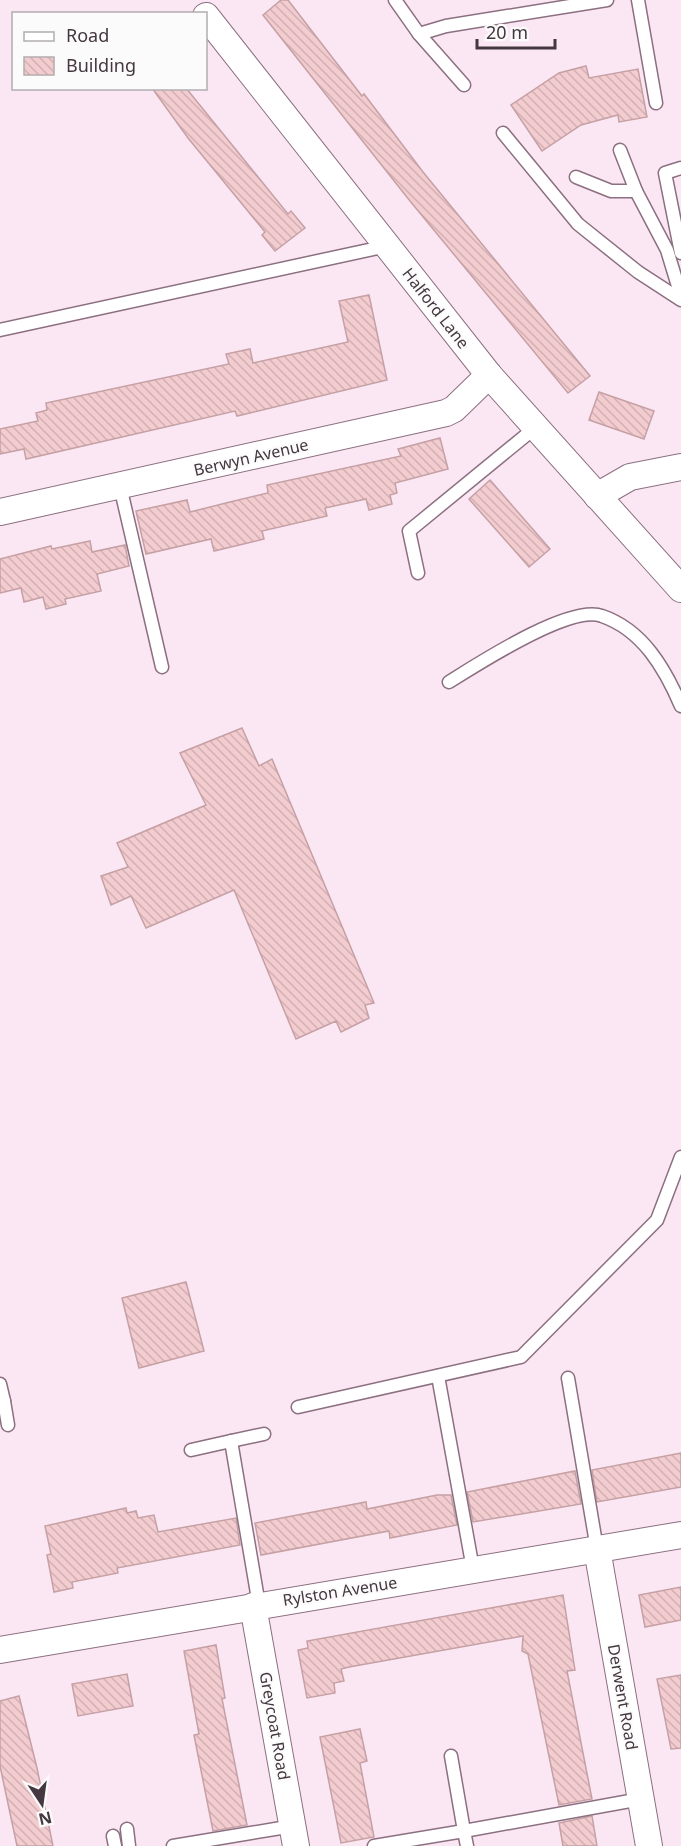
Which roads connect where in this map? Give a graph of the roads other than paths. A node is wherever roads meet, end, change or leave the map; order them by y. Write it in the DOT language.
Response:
graph roads {
  1 [pos="395,0"];
  2 [pos="607,0"];
  3 [pos="638,0"];
  4 [pos="207,19"];
  5 [pos="419,34"];
  6 [pos="464,85"];
  7 [pos="656,103"];
  8 [pos="503,133"];
  9 [pos="620,150"];
  10 [pos="681,168"];
  11 [pos="576,177"];
  12 [pos="636,191"];
  13 [pos="387,246"];
  14 [pos="681,253"];
  15 [pos="681,298"];
  16 [pos="0,330"];
  17 [pos="489,375"];
  18 [pos="536,427"];
  19 [pos="681,467"];
  20 [pos="120,486"];
  21 [pos="597,496"];
  22 [pos="0,512"];
  23 [pos="418,573"];
  24 [pos="681,589"];
  25 [pos="162,667"];
  26 [pos="449,682"];
  27 [pos="681,706"];
  28 [pos="681,1157"];
  29 [pos="438,1376"];
  30 [pos="568,1378"];
  31 [pos="0,1384"];
  32 [pos="2,1402"];
  33 [pos="298,1407"];
  34 [pos="8,1425"];
  35 [pos="264,1434"];
  36 [pos="231,1441"];
  37 [pos="191,1450"];
  38 [pos="681,1535"];
  39 [pos="597,1549"];
  40 [pos="473,1569"];
  41 [pos="256,1606"];
  42 [pos="0,1650"];
  43 [pos="451,1756"];
  44 [pos="641,1799"];
  45 [pos="127,1829"];
  46 [pos="465,1831"];
  47 [pos="294,1836"];
  48 [pos="129,1846"];
  49 [pos="173,1846"];
  50 [pos="374,1846"];
  51 [pos="467,1846"];
  52 [pos="649,1846"];
  1 -- 5 [label="lane"];
  2 -- 5 [label="lane"];
  3 -- 7 [label="lane"];
  4 -- 13 [label="street, Halford Lane"];
  5 -- 6 [label="lane"];
  8 -- 15 [label="lane"];
  9 -- 12 [label="lane"];
  10 -- 14 [label="lane"];
  11 -- 12 [label="lane"];
  12 -- 15 [label="lane"];
  13 -- 16 [label="lane"];
  13 -- 17 [label="street, Halford Lane"];
  17 -- 18 [label="street, Halford Lane"];
  17 -- 20 [label="street, Berwyn Avenue"];
  18 -- 21 [label="street, Halford Lane"];
  18 -- 23 [label="lane"];
  19 -- 21 [label="street"];
  20 -- 22 [label="street, Berwyn Avenue"];
  20 -- 25 [label="lane"];
  21 -- 24 [label="street, Halford Lane"];
  26 -- 27 [label="lane"];
  28 -- 29 [label="lane"];
  29 -- 33 [label="lane"];
  29 -- 40 [label="lane"];
  30 -- 39 [label="lane"];
  31 -- 32 [label="lane"];
  32 -- 34 [label="lane"];
  35 -- 36 [label="lane"];
  36 -- 37 [label="lane"];
  36 -- 41 [label="lane"];
  38 -- 39 [label="street, Rylston Avenue"];
  39 -- 40 [label="street, Rylston Avenue"];
  39 -- 44 [label="street, Derwent Road"];
  40 -- 41 [label="street, Rylston Avenue"];
  41 -- 42 [label="street, Rylston Avenue"];
  41 -- 47 [label="street, Greycoat Road"];
  43 -- 46 [label="lane"];
  44 -- 46 [label="lane"];
  44 -- 52 [label="street, Derwent Road"];
  45 -- 48 [label="lane"];
  46 -- 50 [label="lane"];
  46 -- 51 [label="lane"];
  47 -- 49 [label="lane"];
}
